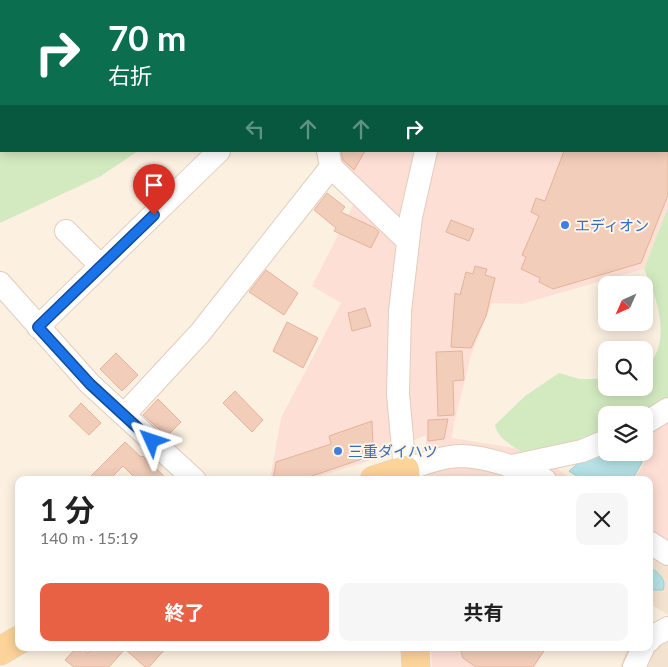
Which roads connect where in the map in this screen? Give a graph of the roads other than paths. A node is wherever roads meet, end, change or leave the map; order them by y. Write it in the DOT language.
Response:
graph roads {
  1 [pos="218,152"];
  2 [pos="426,152"];
  3 [pos="329,159"];
  4 [pos="66,231"];
  5 [pos="408,241"];
  6 [pos="101,266"];
  7 [pos="0,283"];
  8 [pos="38,327"];
  9 [pos="668,409"];
  10 [pos="124,415"];
  11 [pos="653,418"];
  12 [pos="598,444"];
  13 [pos="512,466"];
  14 [pos="405,475"];
  15 [pos="191,476"];
  16 [pos="536,476"];
  17 [pos="653,545"];
  18 [pos="668,554"];
  19 [pos="668,628"];
  20 [pos="653,636"];
  21 [pos="15,642"];
  22 [pos="0,651"];
  23 [pos="414,651"];
  24 [pos="642,651"];
  25 [pos="416,667"];
  26 [pos="634,667"];
  1 -- 6 [label="street"];
  2 -- 5 [label="street"];
  3 -- 5 [label="street"];
  3 -- 10 [label="street"];
  4 -- 6 [label="street"];
  5 -- 14 [label="street"];
  6 -- 8 [label="street"];
  7 -- 8 [label="street"];
  8 -- 10 [label="street"];
  9 -- 11 [label="street"];
  10 -- 15 [label="street"];
  12 -- 13 [label="street"];
  13 -- 14 [label="street"];
  13 -- 16 [label="street"];
  17 -- 18 [label="street"];
  19 -- 20 [label="street"];
  21 -- 22 [label="main road"];
  23 -- 25 [label="main road"];
  24 -- 26 [label="street"];
}
